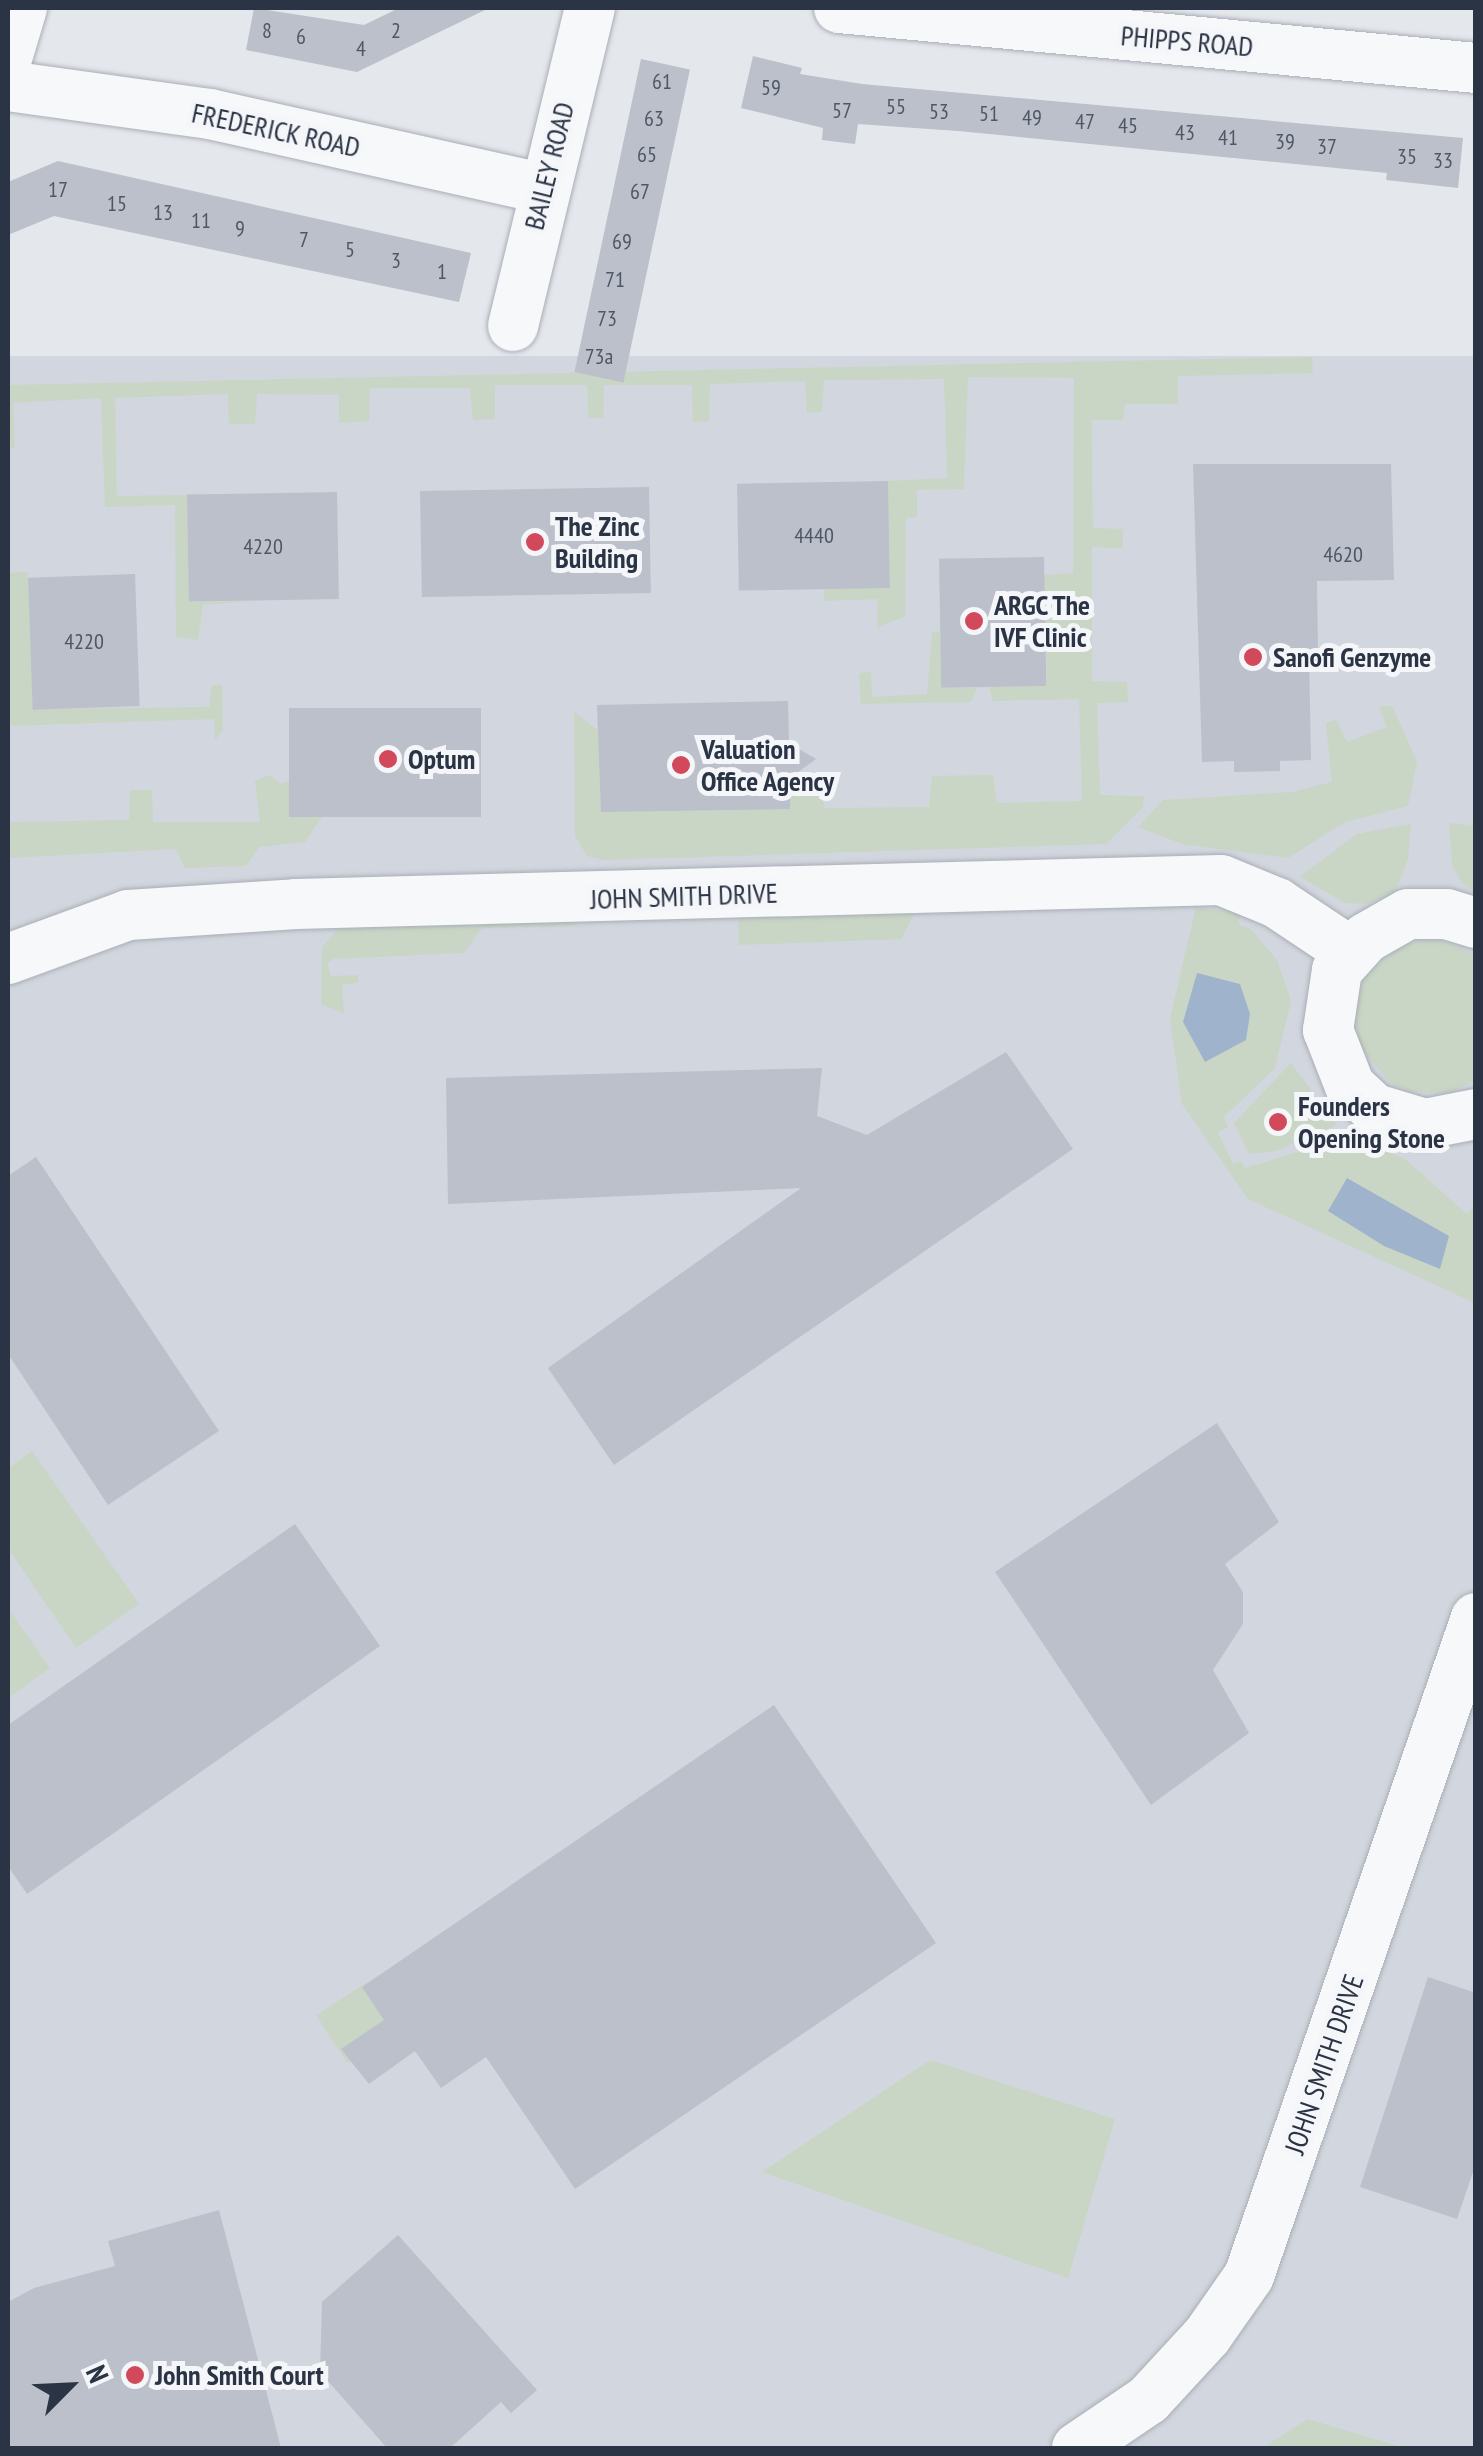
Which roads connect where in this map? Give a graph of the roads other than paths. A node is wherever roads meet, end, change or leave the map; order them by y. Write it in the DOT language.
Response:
graph roads {
  1 [pos="22,8"];
  2 [pos="590,8"];
  3 [pos="839,8"];
  4 [pos="8,55"];
  5 [pos="1476,68"];
  6 [pos="8,86"];
  7 [pos="542,188"];
  8 [pos="513,326"];
  9 [pos="1476,922"];
  10 [pos="1350,951"];
  11 [pos="8,958"];
  12 [pos="1476,1114"];
  13 [pos="1476,1618"];
  14 [pos="1077,2448"];
  1 -- 4 [label="street"];
  2 -- 7 [label="street, BAILEY ROAD"];
  3 -- 5 [label="street, PHIPPS ROAD"];
  6 -- 7 [label="street, FREDERICK ROAD"];
  7 -- 8 [label="street, BAILEY ROAD"];
  9 -- 10 [label="street"];
  10 -- 11 [label="street, JOHN SMITH DRIVE"];
  10 -- 12 [label="street"];
  13 -- 14 [label="street, JOHN SMITH DRIVE"];
}
